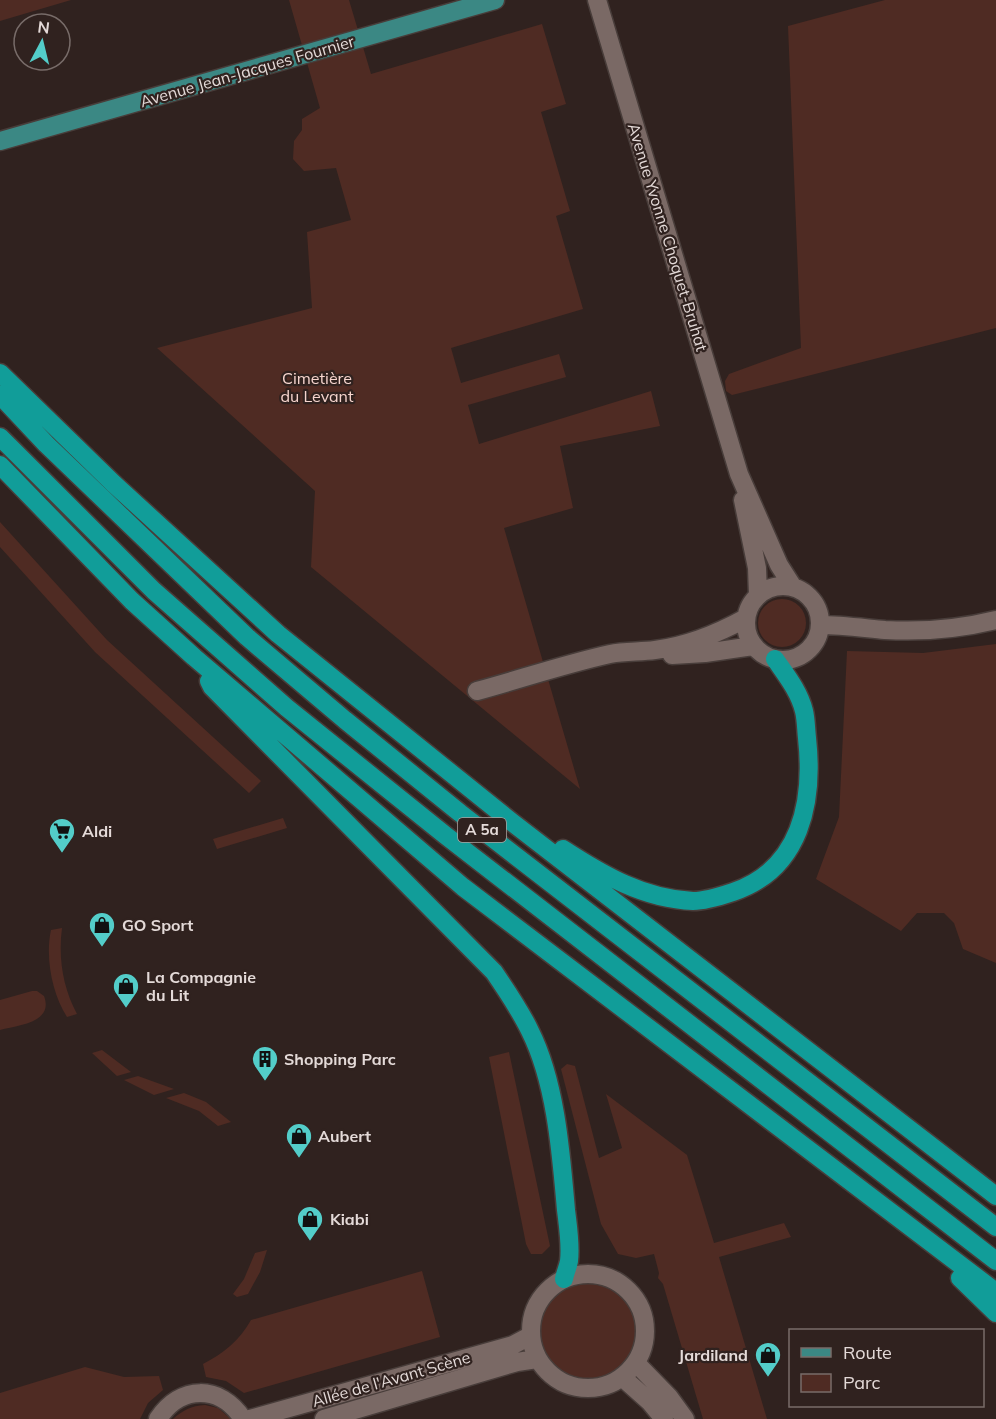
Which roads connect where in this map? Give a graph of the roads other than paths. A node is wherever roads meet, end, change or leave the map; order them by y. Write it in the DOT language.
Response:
graph roads {
  1 [pos="495,0"];
  2 [pos="597,0"];
  3 [pos="0,141"];
  4 [pos="0,373"];
  5 [pos="0,395"];
  6 [pos="0,437"];
  7 [pos="0,465"];
  8 [pos="739,474"];
  9 [pos="793,587"];
  10 [pos="758,595"];
  11 [pos="746,618"];
  12 [pos="996,620"];
  13 [pos="820,625"];
  14 [pos="753,646"];
  15 [pos="653,650"];
  16 [pos="194,657"];
  17 [pos="775,659"];
  18 [pos="477,691"];
  19 [pos="513,824"];
  20 [pos="946,1157"];
  21 [pos="996,1184"];
  22 [pos="996,1196"];
  23 [pos="912,1227"];
  24 [pos="996,1227"];
  25 [pos="996,1262"];
  26 [pos="564,1279"];
  27 [pos="996,1292"];
  28 [pos="996,1313"];
  29 [pos="530,1336"];
  30 [pos="537,1359"];
  31 [pos="636,1363"];
  32 [pos="623,1378"];
  33 [pos="158,1419"];
  34 [pos="243,1419"];
  35 [pos="250,1419"];
  36 [pos="324,1419"];
  37 [pos="664,1419"];
  38 [pos="685,1419"];
  1 -- 3 [label="main road, Avenue Jean-Jacques Fournier"];
  2 -- 8 [label="street, Avenue Yvonne Choquet-Bruhat"];
  4 -- 19 [label="highway"];
  5 -- 24 [label="highway, A 5a"];
  6 -- 25 [label="highway, A 5a"];
  7 -- 16 [label="highway"];
  8 -- 9 [label="street, Avenue Yvonne Choquet-Bruhat"];
  8 -- 10 [label="street, Avenue Yvonne Choquet-Bruhat"];
  9 -- 10 [label="street"];
  9 -- 13 [label="street"];
  10 -- 11 [label="street"];
  11 -- 14 [label="street"];
  11 -- 15 [label="street"];
  12 -- 13 [label="street"];
  13 -- 17 [label="street"];
  14 -- 15 [label="street"];
  14 -- 17 [label="street"];
  15 -- 18 [label="street"];
  16 -- 23 [label="highway"];
  16 -- 26 [label="highway"];
  17 -- 19 [label="highway"];
  19 -- 20 [label="highway"];
  20 -- 21 [label="highway"];
  20 -- 22 [label="highway"];
  23 -- 27 [label="highway"];
  23 -- 28 [label="highway"];
  26 -- 29 [label="street"];
  26 -- 31 [label="street"];
  29 -- 30 [label="street"];
  29 -- 35 [label="street, Allée de l'Avant Scène"];
  30 -- 32 [label="street"];
  30 -- 36 [label="street, Allée de l'Avant Scène"];
  31 -- 32 [label="street"];
  31 -- 38 [label="street"];
  32 -- 37 [label="street"];
  33 -- 34 [label="street"];
}
